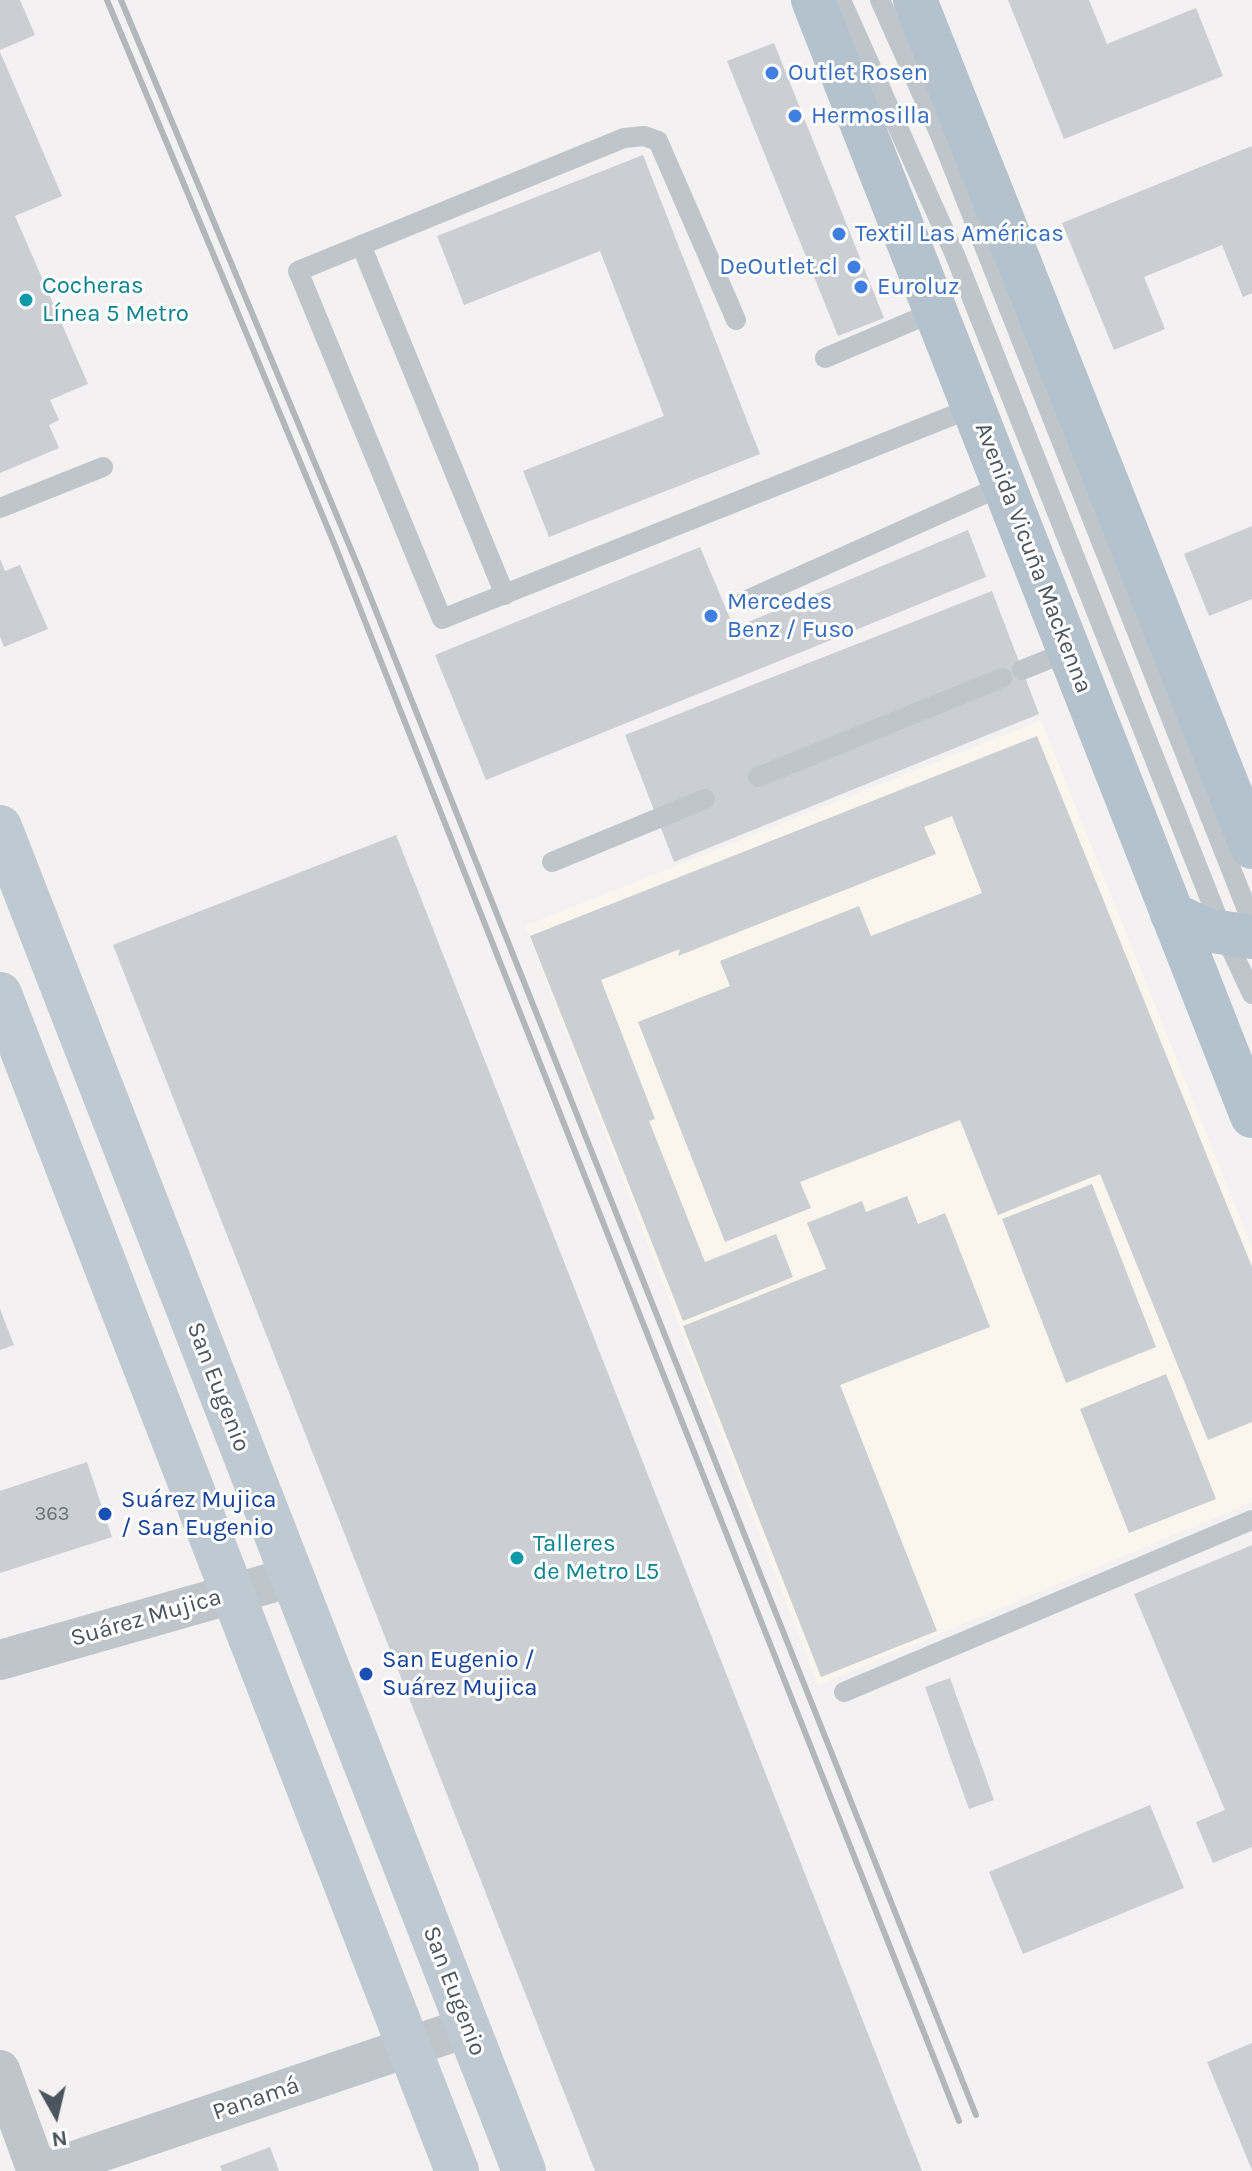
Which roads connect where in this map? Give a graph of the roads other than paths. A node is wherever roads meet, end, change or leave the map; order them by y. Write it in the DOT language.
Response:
graph roads {
  1 [pos="813,0"];
  2 [pos="841,0"];
  3 [pos="880,0"];
  4 [pos="915,0"];
  5 [pos="361,245"];
  6 [pos="936,311"];
  7 [pos="736,320"];
  8 [pos="825,358"];
  9 [pos="974,407"];
  10 [pos="103,467"];
  11 [pos="1004,485"];
  12 [pos="0,508"];
  13 [pos="505,595"];
  14 [pos="745,601"];
  15 [pos="1069,651"];
  16 [pos="1022,670"];
  17 [pos="1002,678"];
  18 [pos="758,777"];
  19 [pos="705,799"];
  20 [pos="0,827"];
  21 [pos="1252,847"];
  22 [pos="552,862"];
  23 [pos="1172,914"];
  24 [pos="1243,931"];
  25 [pos="0,994"];
  26 [pos="1252,994"];
  27 [pos="1252,1116"];
  28 [pos="153,1219"];
  29 [pos="97,1242"];
  30 [pos="1252,1520"];
  31 [pos="292,1577"];
  32 [pos="234,1594"];
  33 [pos="0,1660"];
  34 [pos="844,1692"];
  35 [pos="468,2027"];
  36 [pos="410,2047"];
  37 [pos="0,2070"];
  38 [pos="37,2171"];
  39 [pos="45,2171"];
  40 [pos="457,2171"];
  41 [pos="524,2171"];
  1 -- 6 [label="main road, Avenida Vicuña Mackenna"];
  2 -- 24 [label="lane"];
  3 -- 24 [label="lane"];
  4 -- 21 [label="main road"];
  5 -- 7 [label="lane"];
  5 -- 13 [label="lane"];
  5 -- 13 [label="lane"];
  6 -- 8 [label="lane"];
  6 -- 9 [label="main road, Avenida Vicuña Mackenna"];
  9 -- 11 [label="main road, Avenida Vicuña Mackenna"];
  9 -- 13 [label="lane"];
  10 -- 12 [label="lane"];
  11 -- 14 [label="lane"];
  11 -- 15 [label="main road, Avenida Vicuña Mackenna"];
  15 -- 16 [label="lane"];
  15 -- 23 [label="main road, Avenida Vicuña Mackenna"];
  17 -- 18 [label="lane"];
  19 -- 22 [label="lane"];
  20 -- 28 [label="main road, San Eugenio"];
  23 -- 24 [label="main road"];
  23 -- 27 [label="main road, Avenida Vicuña Mackenna"];
  24 -- 26 [label="lane"];
  25 -- 29 [label="main road"];
  28 -- 29 [label="main road"];
  28 -- 31 [label="main road, San Eugenio"];
  29 -- 32 [label="main road"];
  30 -- 34 [label="lane"];
  31 -- 32 [label="street, Suárez Mujica"];
  31 -- 35 [label="main road, San Eugenio"];
  32 -- 33 [label="street, Suárez Mujica"];
  32 -- 36 [label="main road"];
  35 -- 36 [label="street, Panamá"];
  35 -- 41 [label="main road, San Eugenio"];
  36 -- 39 [label="street, Panamá"];
  36 -- 40 [label="main road"];
  37 -- 38 [label="street"];
}
